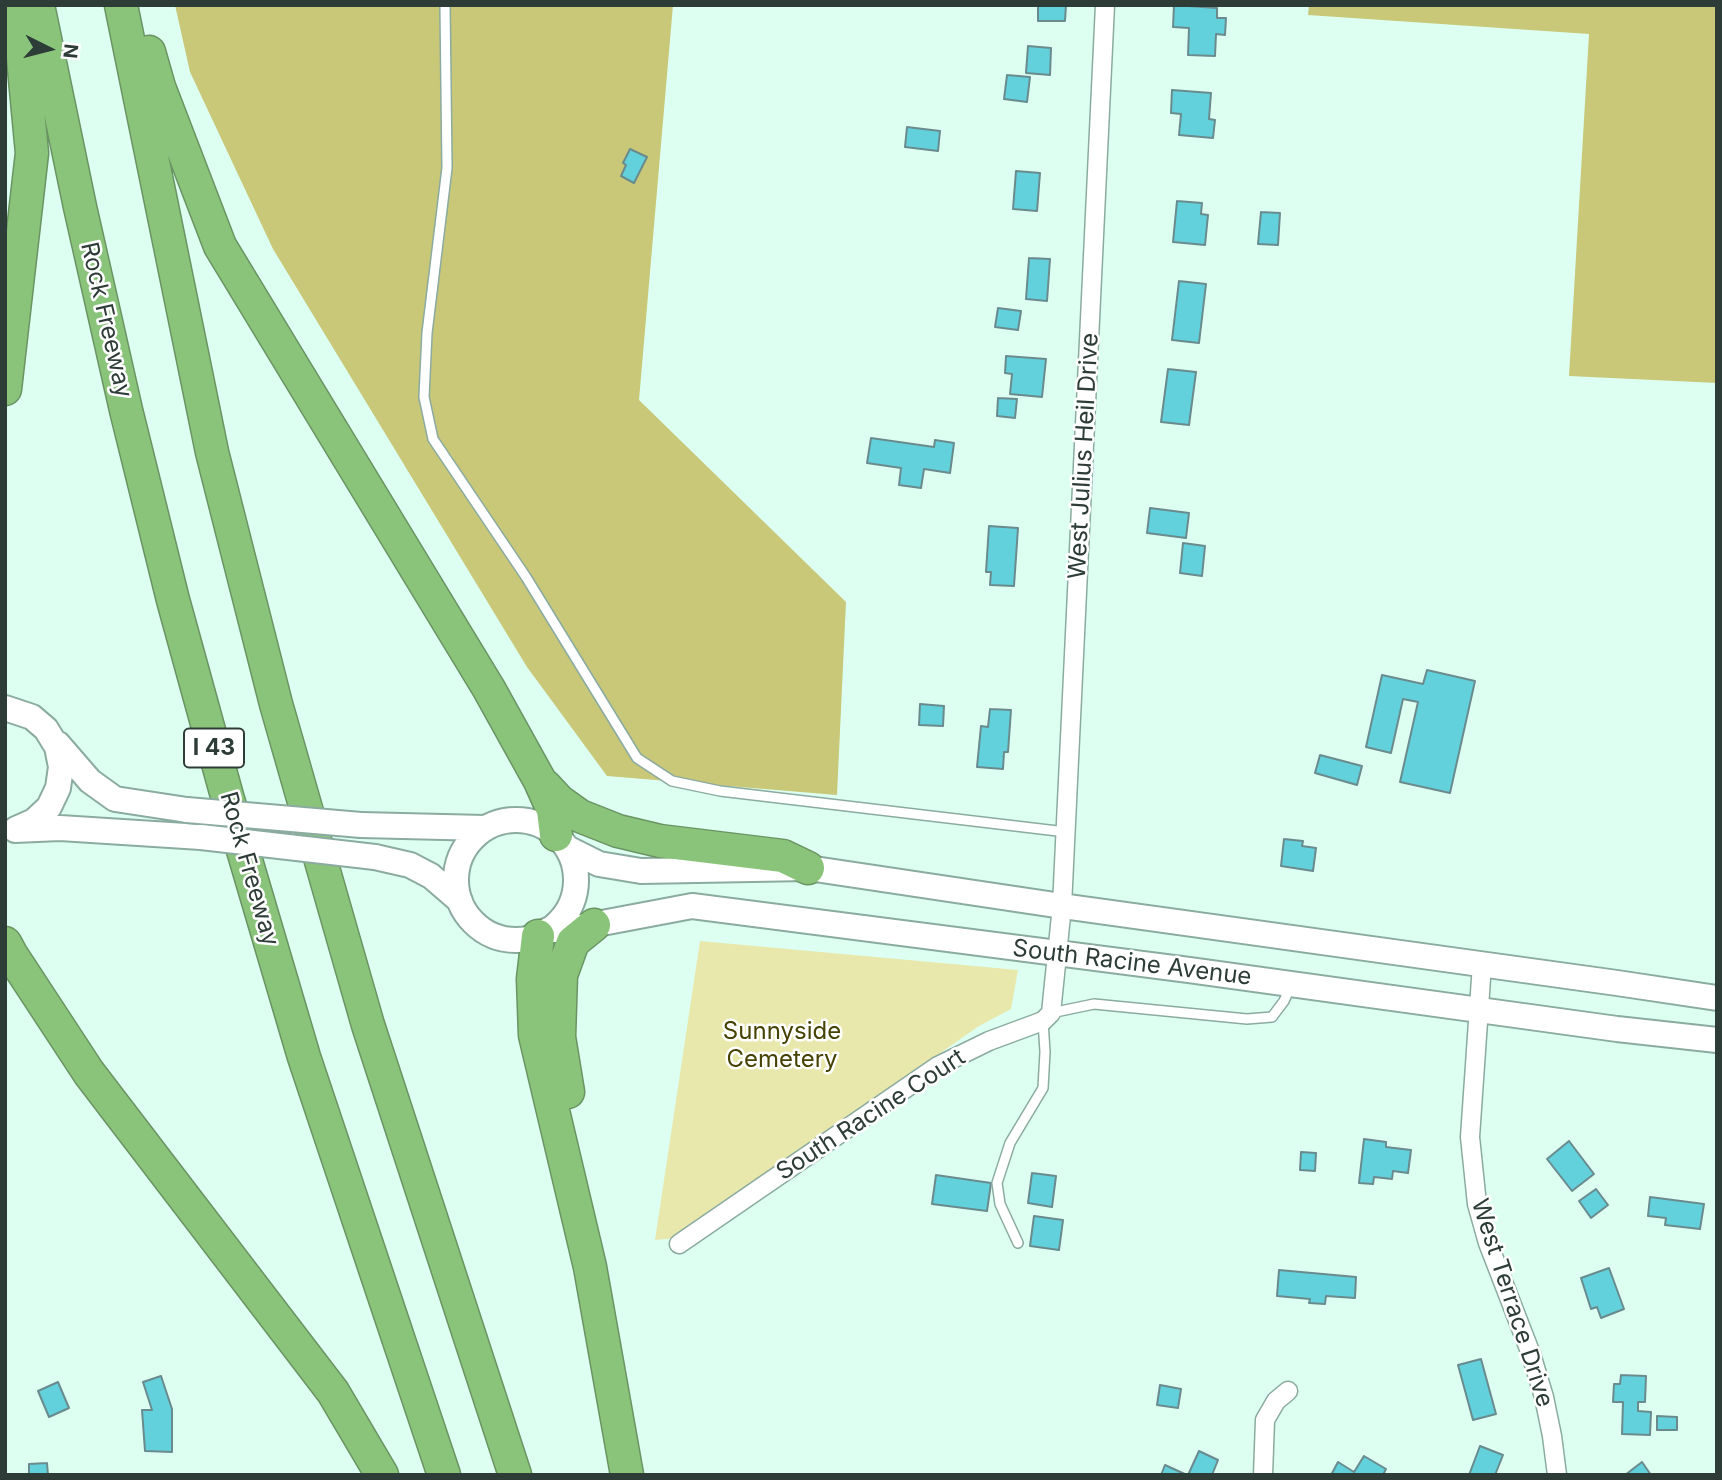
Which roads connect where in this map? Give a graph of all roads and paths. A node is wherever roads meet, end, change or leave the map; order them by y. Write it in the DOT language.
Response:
graph roads {
  1 [pos="18,5"];
  2 [pos="38,5"];
  3 [pos="121,5"];
  4 [pos="136,5"];
  5 [pos="445,5"];
  6 [pos="1105,5"];
  7 [pos="5,389"];
  8 [pos="5,708"];
  9 [pos="46,729"];
  10 [pos="540,781"];
  11 [pos="485,828"];
  12 [pos="10,831"];
  13 [pos="1066,832"];
  14 [pos="562,842"];
  15 [pos="808,868"];
  16 [pos="460,901"];
  17 [pos="1062,906"];
  18 [pos="594,925"];
  19 [pos="543,933"];
  20 [pos="5,943"];
  21 [pos="1058,953"];
  22 [pos="1482,964"];
  23 [pos="5,969"];
  24 [pos="1292,984"];
  25 [pos="1717,999"];
  26 [pos="1478,1010"];
  27 [pos="1047,1017"];
  28 [pos="1717,1040"];
  29 [pos="89,1073"];
  30 [pos="1018,1243"];
  31 [pos="679,1244"];
  32 [pos="590,1267"];
  33 [pos="1287,1391"];
  34 [pos="382,1475"];
  35 [pos="444,1475"];
  36 [pos="515,1475"];
  37 [pos="627,1475"];
  38 [pos="1262,1475"];
  39 [pos="1557,1475"];
  1 -- 7 [label="highway"];
  2 -- 35 [label="highway, Rock Freeway / I 43"];
  3 -- 36 [label="highway"];
  4 -- 10 [label="highway"];
  5 -- 13 [label="lane"];
  6 -- 13 [label="street, West Julius Heil Drive"];
  8 -- 9 [label="main road"];
  9 -- 11 [label="main road, bridge"];
  9 -- 12 [label="main road"];
  10 -- 14 [label="highway"];
  10 -- 15 [label="highway"];
  11 -- 14 [label="main road"];
  11 -- 16 [label="main road"];
  12 -- 16 [label="main road, bridge"];
  13 -- 17 [label="street, West Julius Heil Drive"];
  14 -- 15 [label="main road, South Racine Avenue"];
  14 -- 19 [label="main road"];
  15 -- 17 [label="main road, South Racine Avenue"];
  16 -- 19 [label="main road"];
  17 -- 21 [label="street"];
  17 -- 22 [label="main road, South Racine Avenue"];
  18 -- 19 [label="main road, South Racine Avenue"];
  18 -- 21 [label="main road, South Racine Avenue"];
  18 -- 32 [label="highway"];
  19 -- 32 [label="highway"];
  20 -- 29 [label="highway"];
  21 -- 24 [label="main road, South Racine Avenue"];
  21 -- 27 [label="street"];
  22 -- 25 [label="main road, South Racine Avenue"];
  22 -- 26 [label="street, West Terrace Drive"];
  23 -- 29 [label="highway"];
  24 -- 26 [label="main road, South Racine Avenue"];
  24 -- 27 [label="lane"];
  26 -- 28 [label="main road, South Racine Avenue"];
  26 -- 39 [label="street, West Terrace Drive"];
  27 -- 30 [label="lane"];
  27 -- 31 [label="street, South Racine Court"];
  29 -- 34 [label="highway"];
  32 -- 37 [label="highway"];
  33 -- 38 [label="street"];
}
